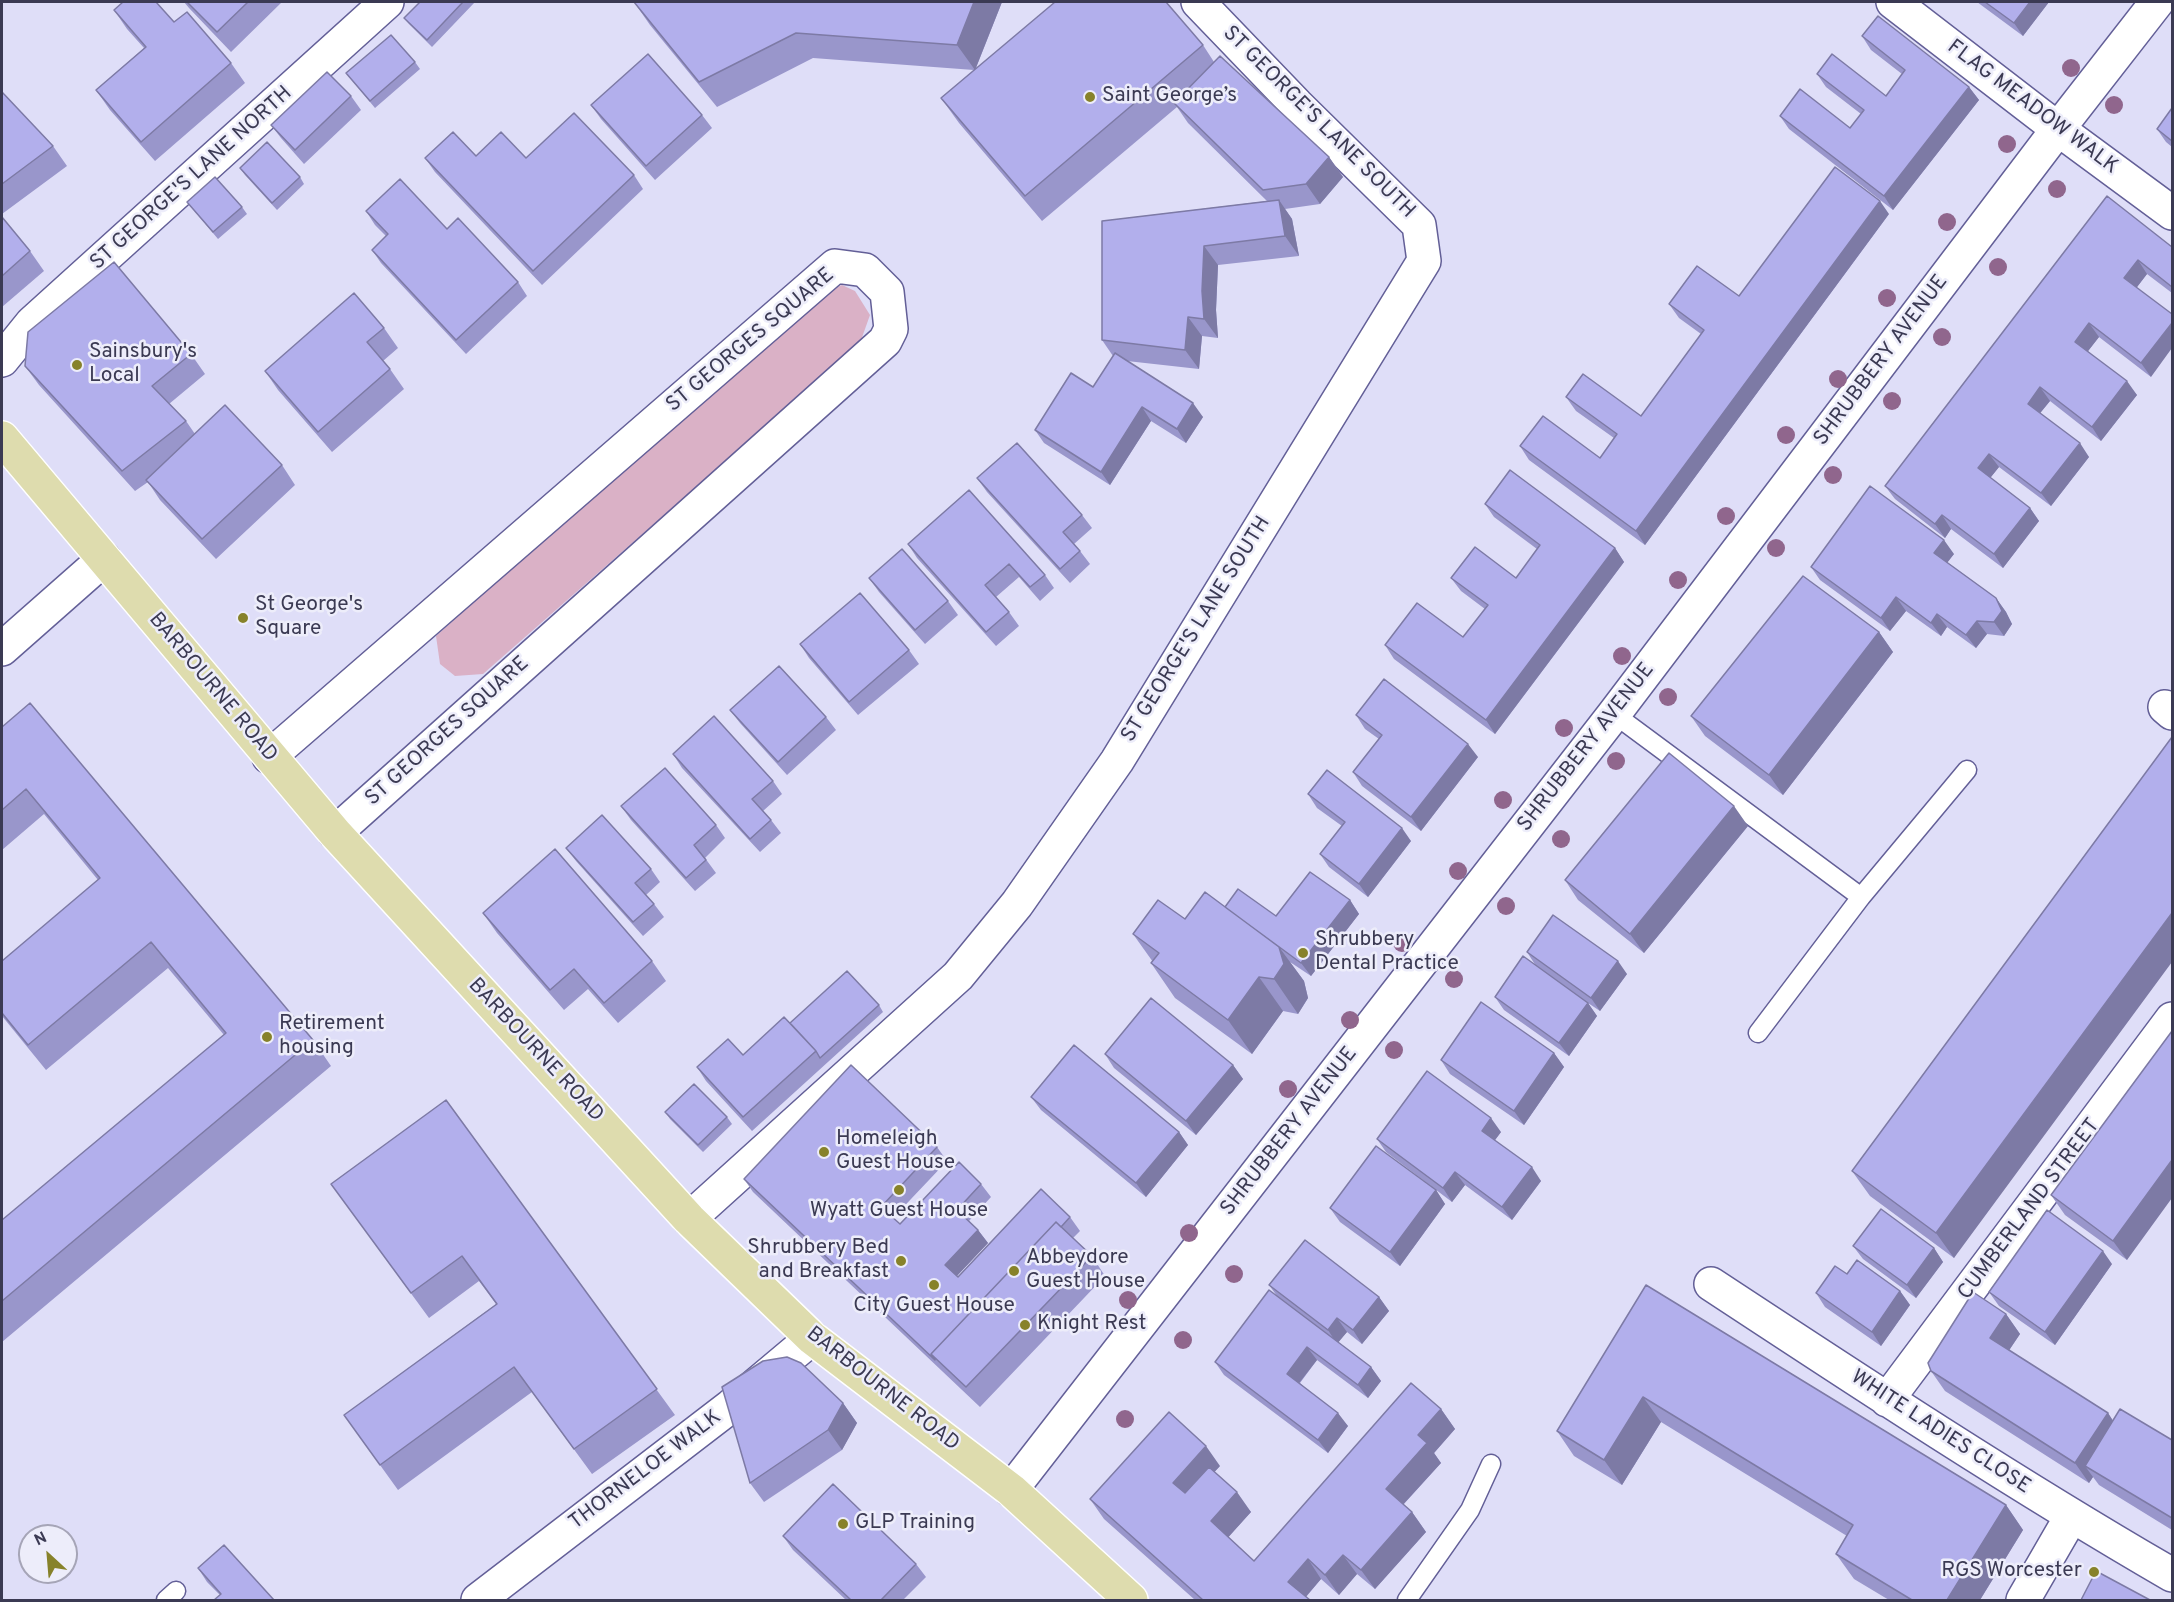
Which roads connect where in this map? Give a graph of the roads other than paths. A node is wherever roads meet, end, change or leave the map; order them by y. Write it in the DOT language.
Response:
graph roads {
  1 [pos="387,2"];
  2 [pos="1198,2"];
  3 [pos="1893,2"];
  4 [pos="2157,2"];
  5 [pos="2058,129"];
  6 [pos="2172,213"];
  7 [pos="2,360"];
  8 [pos="2,438"];
  9 [pos="104,559"];
  10 [pos="2,650"];
  11 [pos="1614,714"];
  12 [pos="269,757"];
  13 [pos="1967,770"];
  14 [pos="335,833"];
  15 [pos="1862,897"];
  16 [pos="2172,1019"];
  17 [pos="1758,1033"];
  18 [pos="689,1219"];
  19 [pos="1711,1284"];
  20 [pos="812,1338"];
  21 [pos="1887,1400"];
  22 [pos="1491,1464"];
  23 [pos="1011,1490"];
  24 [pos="2072,1517"];
  25 [pos="2172,1575"];
  26 [pos="478,1600"];
  27 [pos="1131,1600"];
  28 [pos="1407,1600"];
  29 [pos="2023,1600"];
  1 -- 7 [label="street, ST GEORGE'S LANE NORTH"];
  2 -- 18 [label="street, ST GEORGE'S LANE SOUTH"];
  3 -- 5 [label="street, FLAG MEADOW WALK"];
  4 -- 5 [label="street, SHRUBBERY AVENUE"];
  5 -- 6 [label="street, FLAG MEADOW WALK"];
  5 -- 11 [label="street, SHRUBBERY AVENUE"];
  8 -- 9 [label="main road, BARBOURNE ROAD"];
  9 -- 10 [label="street"];
  9 -- 12 [label="main road, BARBOURNE ROAD"];
  11 -- 15 [label="lane"];
  11 -- 23 [label="street, SHRUBBERY AVENUE"];
  12 -- 14 [label="main road, BARBOURNE ROAD"];
  12 -- 14 [label="street, ST GEORGES SQUARE"];
  13 -- 15 [label="lane"];
  14 -- 18 [label="main road, BARBOURNE ROAD"];
  15 -- 17 [label="lane"];
  16 -- 21 [label="street, CUMBERLAND STREET"];
  18 -- 20 [label="main road, BARBOURNE ROAD"];
  19 -- 21 [label="street, WHITE LADIES CLOSE"];
  20 -- 23 [label="main road, BARBOURNE ROAD"];
  20 -- 26 [label="street, THORNELOE WALK"];
  21 -- 24 [label="street, WHITE LADIES CLOSE"];
  22 -- 28 [label="lane"];
  23 -- 27 [label="main road, BARBOURNE ROAD"];
  24 -- 25 [label="street, WHITE LADIES CLOSE"];
  24 -- 29 [label="street"];
}
